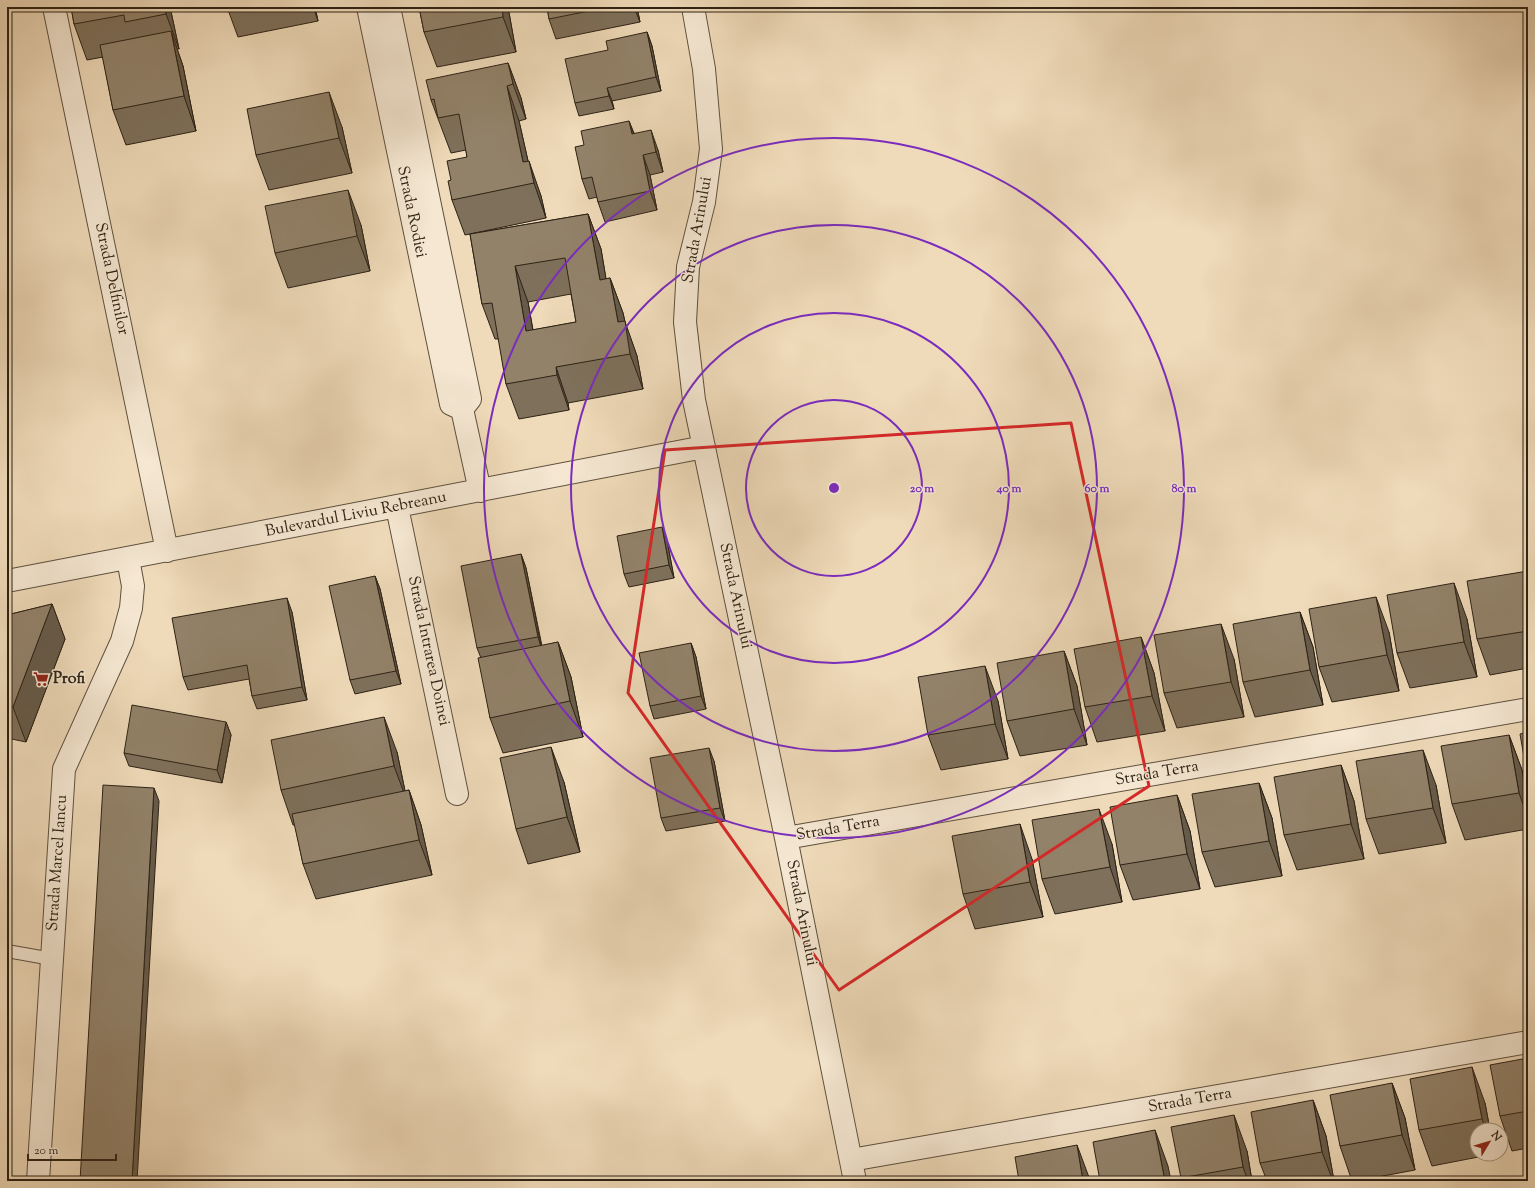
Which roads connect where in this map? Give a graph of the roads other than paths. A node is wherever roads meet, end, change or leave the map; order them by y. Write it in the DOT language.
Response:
graph roads {
  1 [pos="54,7"];
  2 [pos="368,7"];
  3 [pos="389,7"];
  4 [pos="693,7"];
  5 [pos="462,409"];
  6 [pos="704,447"];
  7 [pos="480,491"];
  8 [pos="397,507"];
  9 [pos="167,551"];
  10 [pos="128,559"];
  11 [pos="7,582"];
  12 [pos="1528,709"];
  13 [pos="457,794"];
  14 [pos="786,838"];
  15 [pos="7,951"];
  16 [pos="52,959"];
  17 [pos="1528,1042"];
  18 [pos="853,1171"];
  19 [pos="38,1181"];
  1 -- 9 [label="street, Strada Delfinilor"];
  2 -- 5 [label="street, Strada Rodiei"];
  3 -- 5 [label="street, Strada Rodiei"];
  4 -- 6 [label="street, Strada Arinului"];
  5 -- 7 [label="street"];
  6 -- 7 [label="street, Bulevardul Liviu Rebreanu"];
  6 -- 14 [label="street, Strada Arinului"];
  7 -- 8 [label="street, Bulevardul Liviu Rebreanu"];
  8 -- 9 [label="street, Bulevardul Liviu Rebreanu"];
  8 -- 13 [label="street, Strada Intrarea Doinei"];
  9 -- 10 [label="street, Bulevardul Liviu Rebreanu"];
  10 -- 11 [label="street, Bulevardul Liviu Rebreanu"];
  10 -- 16 [label="street, Strada Marcel Iancu"];
  12 -- 14 [label="street, Strada Terra"];
  14 -- 18 [label="street, Strada Arinului"];
  15 -- 16 [label="lane"];
  16 -- 19 [label="street, Strada Marcel Iancu"];
  17 -- 18 [label="street, Strada Terra"];
}
